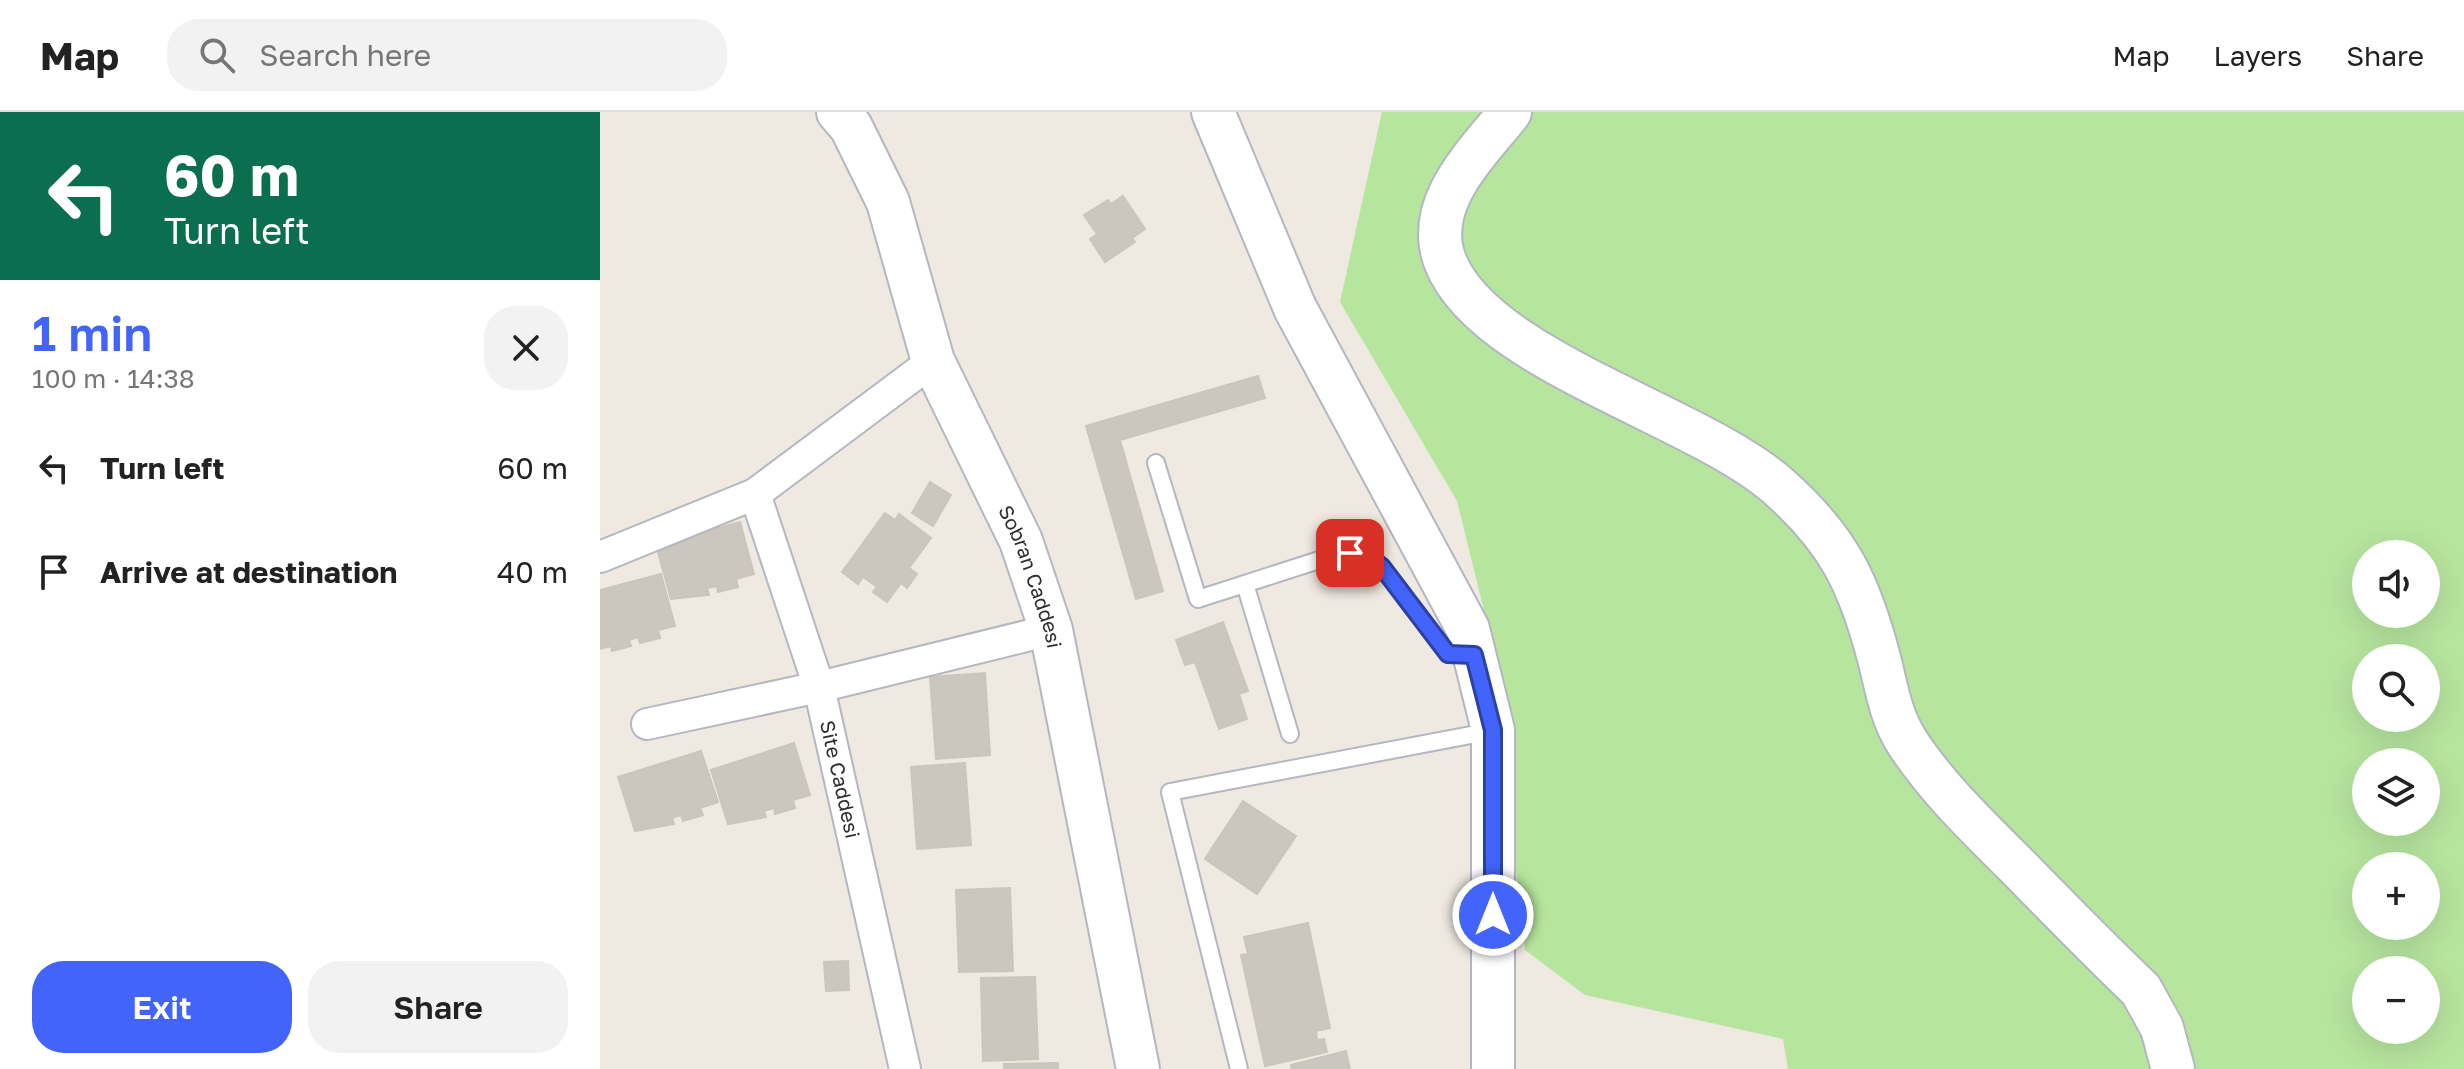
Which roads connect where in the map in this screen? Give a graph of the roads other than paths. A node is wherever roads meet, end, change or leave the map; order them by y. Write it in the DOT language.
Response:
graph roads {
  1 [pos="838,112"];
  2 [pos="1213,112"];
  3 [pos="1510,112"];
  4 [pos="933,361"];
  5 [pos="1156,463"];
  6 [pos="755,494"];
  7 [pos="600,557"];
  8 [pos="1245,584"];
  9 [pos="1051,630"];
  10 [pos="1474,655"];
  11 [pos="819,687"];
  12 [pos="647,724"];
  13 [pos="1493,730"];
  14 [pos="1290,734"];
  15 [pos="905,1069"];
  16 [pos="1138,1069"];
  17 [pos="1239,1069"];
  18 [pos="1493,1069"];
  19 [pos="2173,1069"];
  1 -- 4 [label="street, Sobran Caddesi"];
  2 -- 10 [label="street"];
  3 -- 19 [label="street"];
  4 -- 6 [label="street"];
  4 -- 9 [label="street, Sobran Caddesi"];
  5 -- 8 [label="lane"];
  6 -- 7 [label="street"];
  6 -- 11 [label="street, Site Caddesi"];
  8 -- 10 [label="lane"];
  8 -- 14 [label="lane"];
  9 -- 11 [label="street"];
  9 -- 16 [label="street, Sobran Caddesi"];
  10 -- 13 [label="street"];
  11 -- 12 [label="street"];
  11 -- 15 [label="street, Site Caddesi"];
  13 -- 17 [label="lane"];
  13 -- 18 [label="street"];
}
